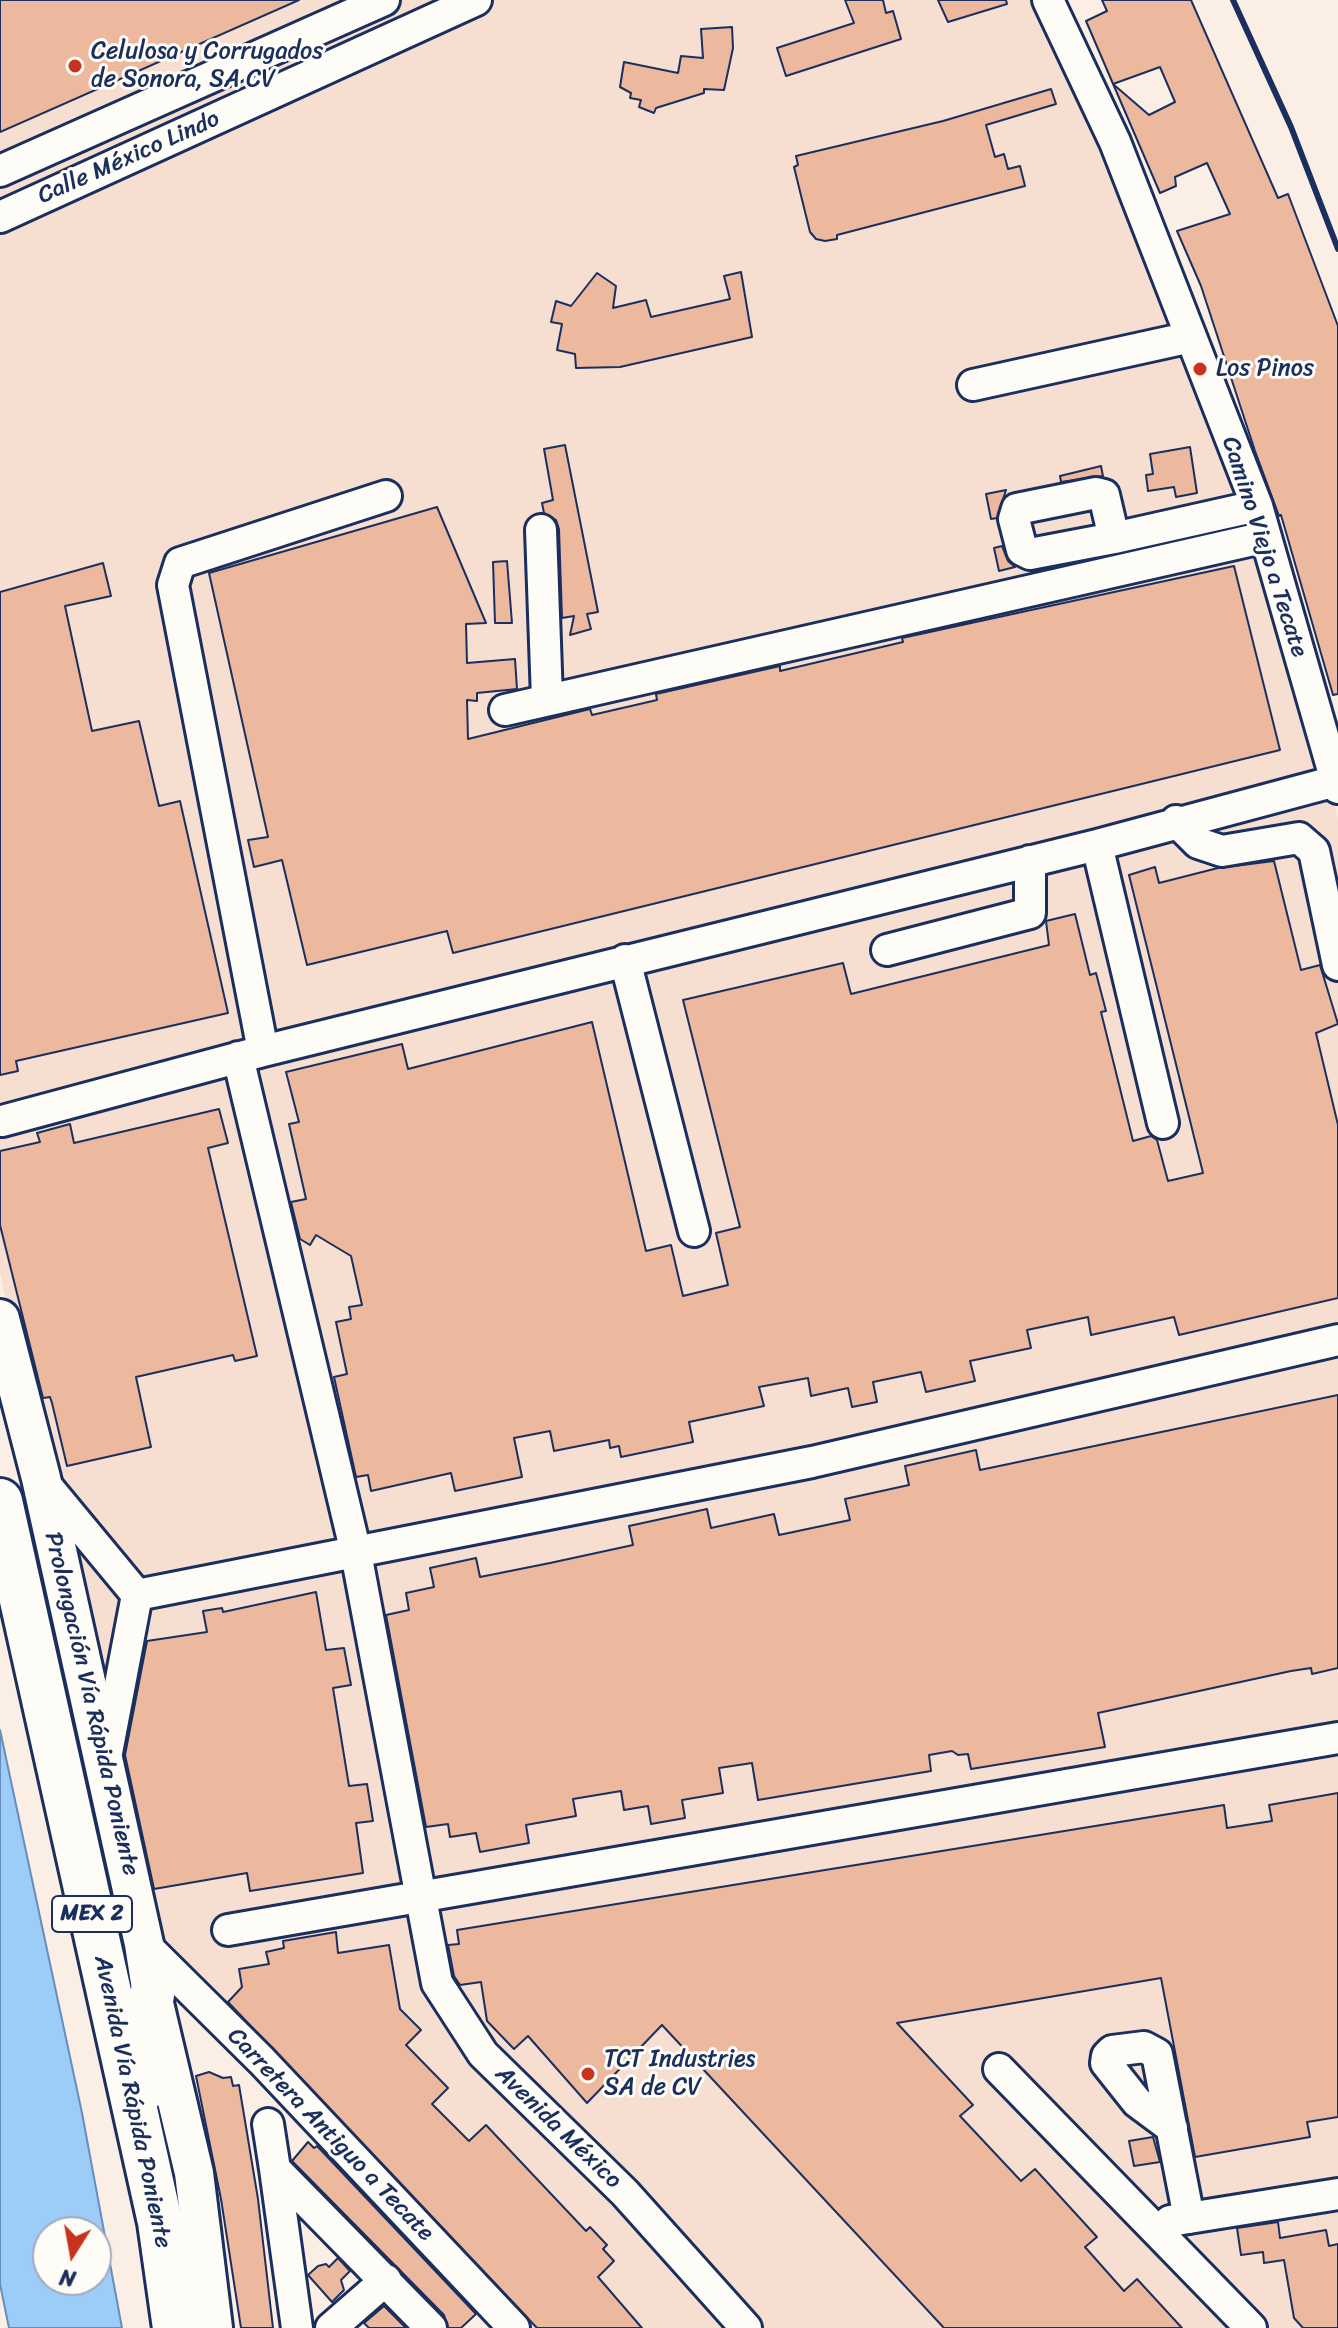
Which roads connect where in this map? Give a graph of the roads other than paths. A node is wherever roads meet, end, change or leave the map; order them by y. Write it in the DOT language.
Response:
graph roads {
  1 [pos="384,0"];
  2 [pos="476,0"];
  3 [pos="1048,0"];
  4 [pos="0,171"];
  5 [pos="0,217"];
  6 [pos="1191,337"];
  7 [pos="973,385"];
  8 [pos="386,496"];
  9 [pos="1257,506"];
  10 [pos="541,530"];
  11 [pos="1266,537"];
  12 [pos="1114,538"];
  13 [pos="547,699"];
  14 [pos="505,710"];
  15 [pos="1337,784"];
  16 [pos="1176,821"];
  17 [pos="1097,845"];
  18 [pos="1030,861"];
  19 [pos="887,950"];
  20 [pos="625,960"];
  21 [pos="1338,965"];
  22 [pos="251,1054"];
  23 [pos="2,1121"];
  24 [pos="1163,1123"];
  25 [pos="694,1231"];
  26 [pos="0,1319"];
  27 [pos="1338,1340"];
  28 [pos="41,1478"];
  29 [pos="0,1501"];
  30 [pos="356,1553"];
  31 [pos="137,1595"];
  32 [pos="1338,1738"];
  33 [pos="104,1769"];
  34 [pos="423,1899"];
  35 [pos="228,1930"];
  36 [pos="144,1944"];
  37 [pos="152,1995"];
  38 [pos="999,2069"];
  39 [pos="268,2124"];
  40 [pos="1172,2128"];
  41 [pos="275,2169"];
  42 [pos="1338,2194"];
  43 [pos="1189,2218"];
  44 [pos="160,2222"];
  45 [pos="1150,2224"];
  46 [pos="386,2280"];
  47 [pos="177,2323"];
  48 [pos="213,2328"];
  49 [pos="297,2328"];
  50 [pos="331,2328"];
  51 [pos="431,2328"];
  52 [pos="514,2328"];
  53 [pos="746,2328"];
  54 [pos="1251,2328"];
  1 -- 4 [label="street, Calle México Lindo"];
  2 -- 5 [label="street, Calle México Lindo"];
  3 -- 6 [label="street, Camino Viejo a Tecate"];
  6 -- 7 [label="street"];
  6 -- 9 [label="street, Camino Viejo a Tecate"];
  8 -- 22 [label="street, Avenida México"];
  9 -- 11 [label="street, Camino Viejo a Tecate"];
  9 -- 12 [label="street"];
  10 -- 13 [label="street"];
  11 -- 13 [label="street"];
  11 -- 15 [label="street, Camino Viejo a Tecate"];
  13 -- 14 [label="street"];
  15 -- 16 [label="street"];
  16 -- 17 [label="street"];
  16 -- 21 [label="street"];
  17 -- 18 [label="street"];
  17 -- 24 [label="street"];
  18 -- 19 [label="street"];
  18 -- 20 [label="street"];
  20 -- 22 [label="street"];
  20 -- 25 [label="street"];
  22 -- 23 [label="street"];
  22 -- 30 [label="street, Avenida México"];
  26 -- 28 [label="main road, Prolongación Vía Rápida Poniente"];
  27 -- 30 [label="street"];
  28 -- 31 [label="street"];
  28 -- 33 [label="main road, Prolongación Vía Rápida Poniente"];
  29 -- 44 [label="highway, Avenida Vía Rápida Poniente / MEX 2"];
  30 -- 31 [label="street"];
  30 -- 34 [label="street, Avenida México"];
  31 -- 33 [label="street"];
  32 -- 34 [label="street"];
  33 -- 36 [label="main road, Prolongación Vía Rápida Poniente"];
  34 -- 35 [label="street"];
  34 -- 53 [label="street, Avenida México"];
  36 -- 37 [label="main road, Prolongación Vía Rápida Poniente"];
  36 -- 52 [label="street, Carretera Antiguo a Tecate"];
  37 -- 44 [label="highway"];
  37 -- 48 [label="main road, Prolongación Vía Rápida Poniente"];
  38 -- 45 [label="street"];
  39 -- 41 [label="street"];
  40 -- 43 [label="street"];
  41 -- 46 [label="street"];
  41 -- 49 [label="street"];
  42 -- 43 [label="street"];
  43 -- 45 [label="street"];
  44 -- 47 [label="highway, Avenida Vía Rápida Poniente / MEX 2"];
  45 -- 54 [label="street"];
  46 -- 50 [label="street"];
  46 -- 51 [label="street"];
}
